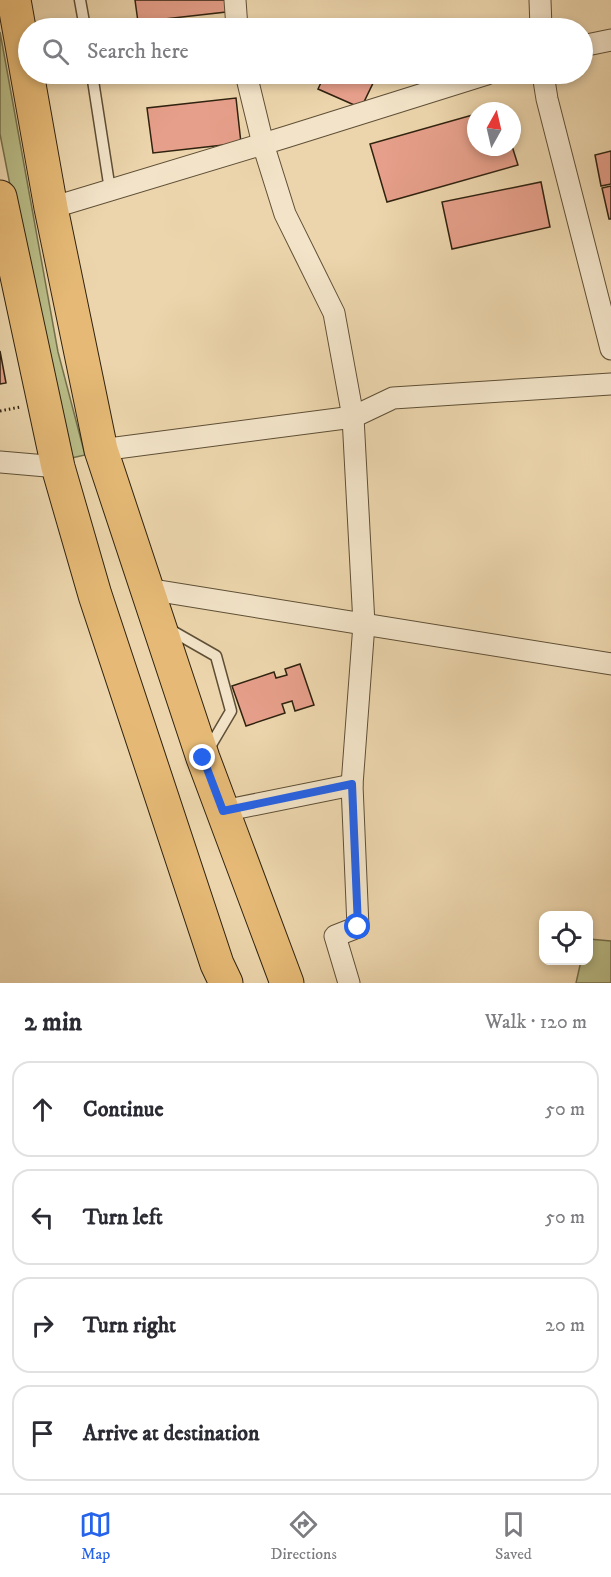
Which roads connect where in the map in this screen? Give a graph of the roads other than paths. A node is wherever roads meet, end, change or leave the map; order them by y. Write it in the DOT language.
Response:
graph roads {
  1 [pos="14,0"];
  2 [pos="80,0"];
  3 [pos="235,0"];
  4 [pos="540,0"];
  5 [pos="83,18"];
  6 [pos="236,18"];
  7 [pos="541,18"];
  8 [pos="18,22"];
  9 [pos="611,40"];
  10 [pos="593,44"];
  11 [pos="29,84"];
  12 [pos="94,84"];
  13 [pos="248,84"];
  14 [pos="455,84"];
  15 [pos="545,84"];
  16 [pos="263,144"];
  17 [pos="110,190"];
  18 [pos="0,197"];
  19 [pos="51,208"];
  20 [pos="611,349"];
  21 [pos="611,384"];
  22 [pos="354,417"];
  23 [pos="101,450"];
  24 [pos="0,462"];
  25 [pos="58,467"];
  26 [pos="147,588"];
  27 [pos="158,623"];
  28 [pos="364,624"];
  29 [pos="611,664"];
  30 [pos="203,758"];
  31 [pos="352,784"];
  32 [pos="223,811"];
  33 [pos="216,977"];
  34 [pos="287,983"];
  35 [pos="349,983"];
  1 -- 8 [label="main road"];
  2 -- 5 [label="lane"];
  3 -- 6 [label="street"];
  4 -- 7 [label="street"];
  9 -- 10 [label="street"];
  11 -- 19 [label="main road"];
  12 -- 17 [label="lane"];
  13 -- 16 [label="street"];
  14 -- 16 [label="street"];
  15 -- 20 [label="street"];
  16 -- 17 [label="street"];
  16 -- 22 [label="street"];
  17 -- 19 [label="street"];
  18 -- 25 [label="main road"];
  19 -- 23 [label="main road"];
  21 -- 22 [label="street"];
  22 -- 23 [label="street"];
  22 -- 28 [label="street"];
  23 -- 26 [label="main road"];
  24 -- 25 [label="street"];
  25 -- 33 [label="main road"];
  26 -- 27 [label="main road"];
  26 -- 28 [label="street"];
  27 -- 30 [label="main road"];
  27 -- 30 [label="lane"];
  28 -- 29 [label="street"];
  28 -- 31 [label="street"];
  30 -- 32 [label="main road"];
  31 -- 32 [label="street"];
  31 -- 35 [label="street"];
  32 -- 34 [label="main road"];
}
